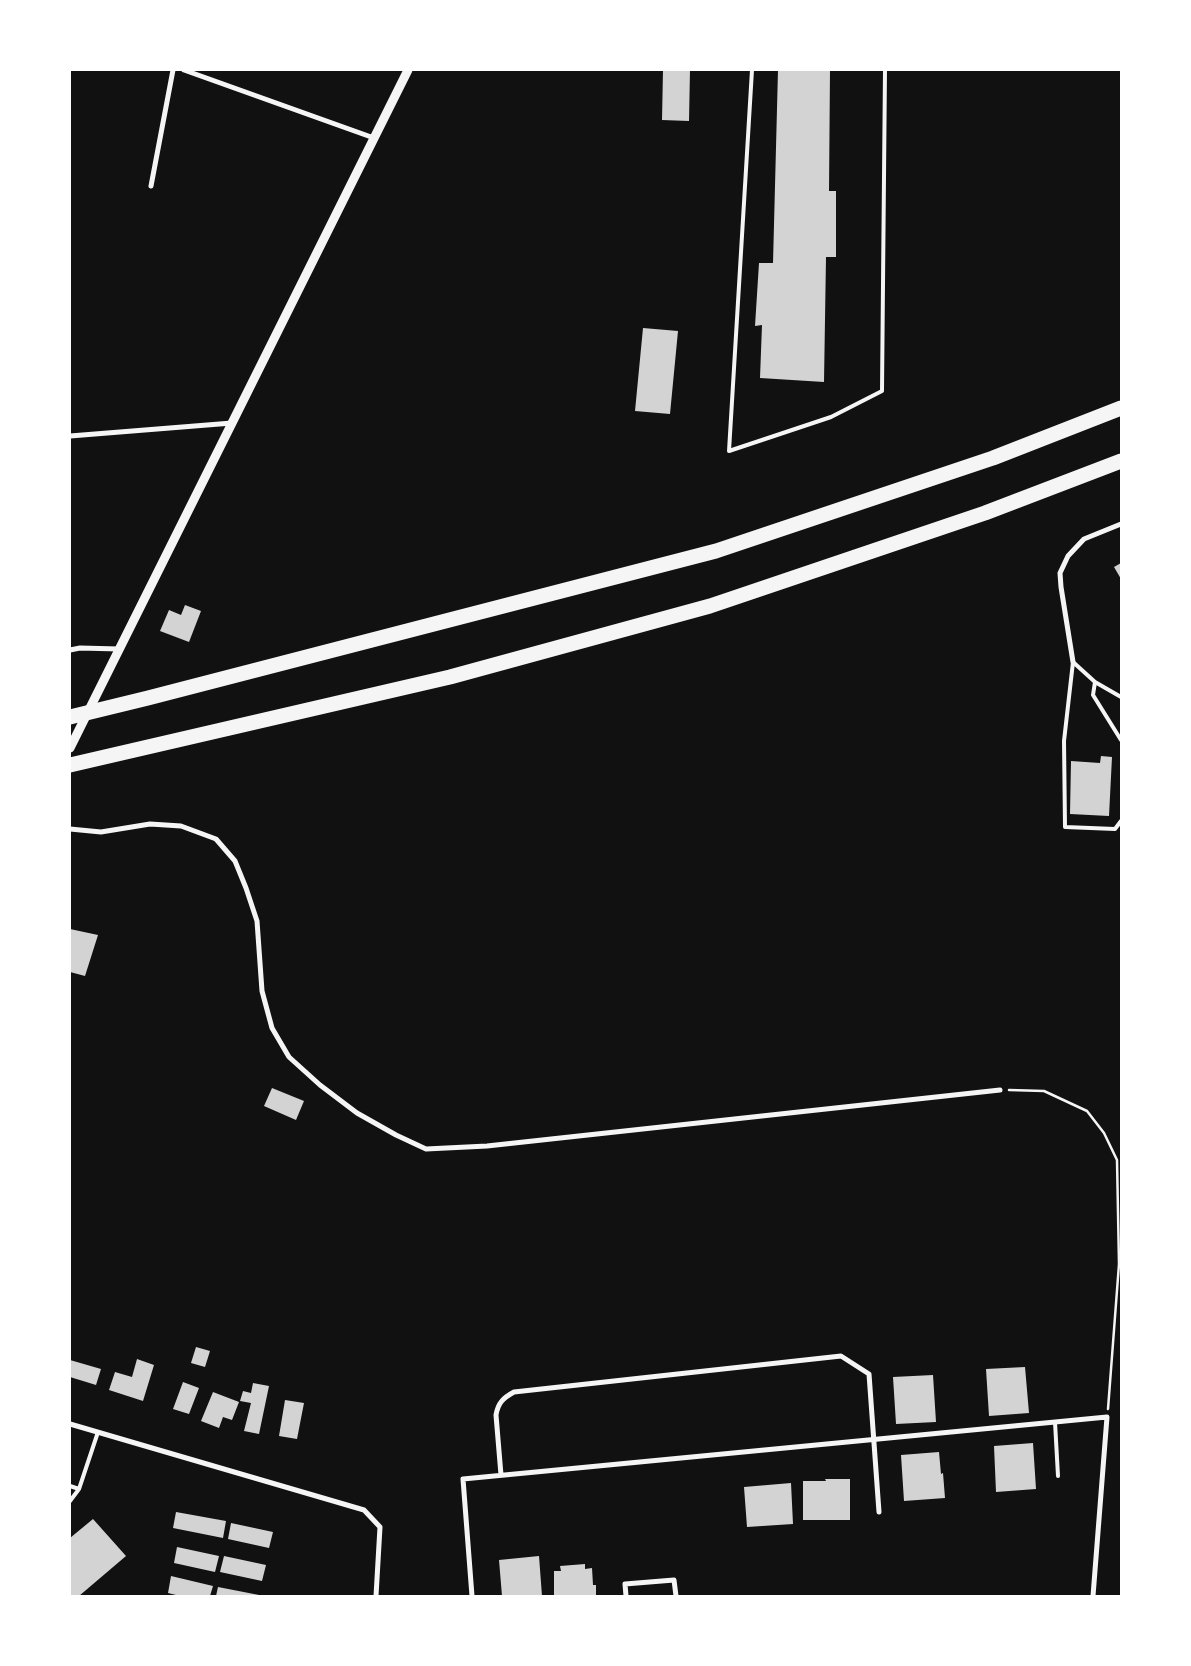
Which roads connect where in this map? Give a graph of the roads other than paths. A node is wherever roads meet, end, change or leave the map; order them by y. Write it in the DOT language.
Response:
graph roads {
  1 [pos="173,70"];
  2 [pos="184,70"];
  3 [pos="408,70"];
  4 [pos="752,70"];
  5 [pos="885,70"];
  6 [pos="374,138"];
  7 [pos="152,186"];
  8 [pos="1121,408"];
  9 [pos="232,423"];
  10 [pos="70,436"];
  11 [pos="1121,461"];
  12 [pos="1121,524"];
  13 [pos="118,649"];
  14 [pos="70,650"];
  15 [pos="1073,662"];
  16 [pos="1095,682"];
  17 [pos="1121,697"];
  18 [pos="70,717"];
  19 [pos="1121,740"];
  20 [pos="70,748"];
  21 [pos="70,765"];
  22 [pos="1121,821"];
  23 [pos="70,829"];
  24 [pos="1000,1090"];
  25 [pos="1055,1422"];
  26 [pos="70,1424"];
  27 [pos="98,1432"];
  28 [pos="874,1440"];
  29 [pos="501,1475"];
  30 [pos="1058,1476"];
  31 [pos="70,1486"];
  32 [pos="79,1489"];
  33 [pos="70,1501"];
  34 [pos="879,1512"];
  35 [pos="376,1596"];
  36 [pos="472,1596"];
  37 [pos="626,1596"];
  38 [pos="676,1596"];
  39 [pos="1093,1596"];
  1 -- 7 [label="street"];
  2 -- 6 [label="street"];
  3 -- 6 [label="street"];
  4 -- 5 [label="lane"];
  6 -- 9 [label="street"];
  8 -- 18 [label="highway"];
  9 -- 10 [label="street"];
  9 -- 13 [label="street"];
  11 -- 21 [label="highway"];
  12 -- 15 [label="street"];
  13 -- 14 [label="street"];
  13 -- 20 [label="street"];
  15 -- 16 [label="lane"];
  15 -- 22 [label="lane"];
  16 -- 17 [label="lane"];
  16 -- 19 [label="lane"];
  23 -- 24 [label="street"];
  25 -- 28 [label="street"];
  25 -- 30 [label="lane"];
  25 -- 39 [label="street"];
  26 -- 27 [label="street"];
  27 -- 32 [label="lane"];
  27 -- 35 [label="street"];
  28 -- 29 [label="street"];
  28 -- 29 [label="street"];
  28 -- 34 [label="street"];
  29 -- 36 [label="street"];
  31 -- 32 [label="lane"];
  32 -- 33 [label="lane"];
  37 -- 38 [label="street"];
}
